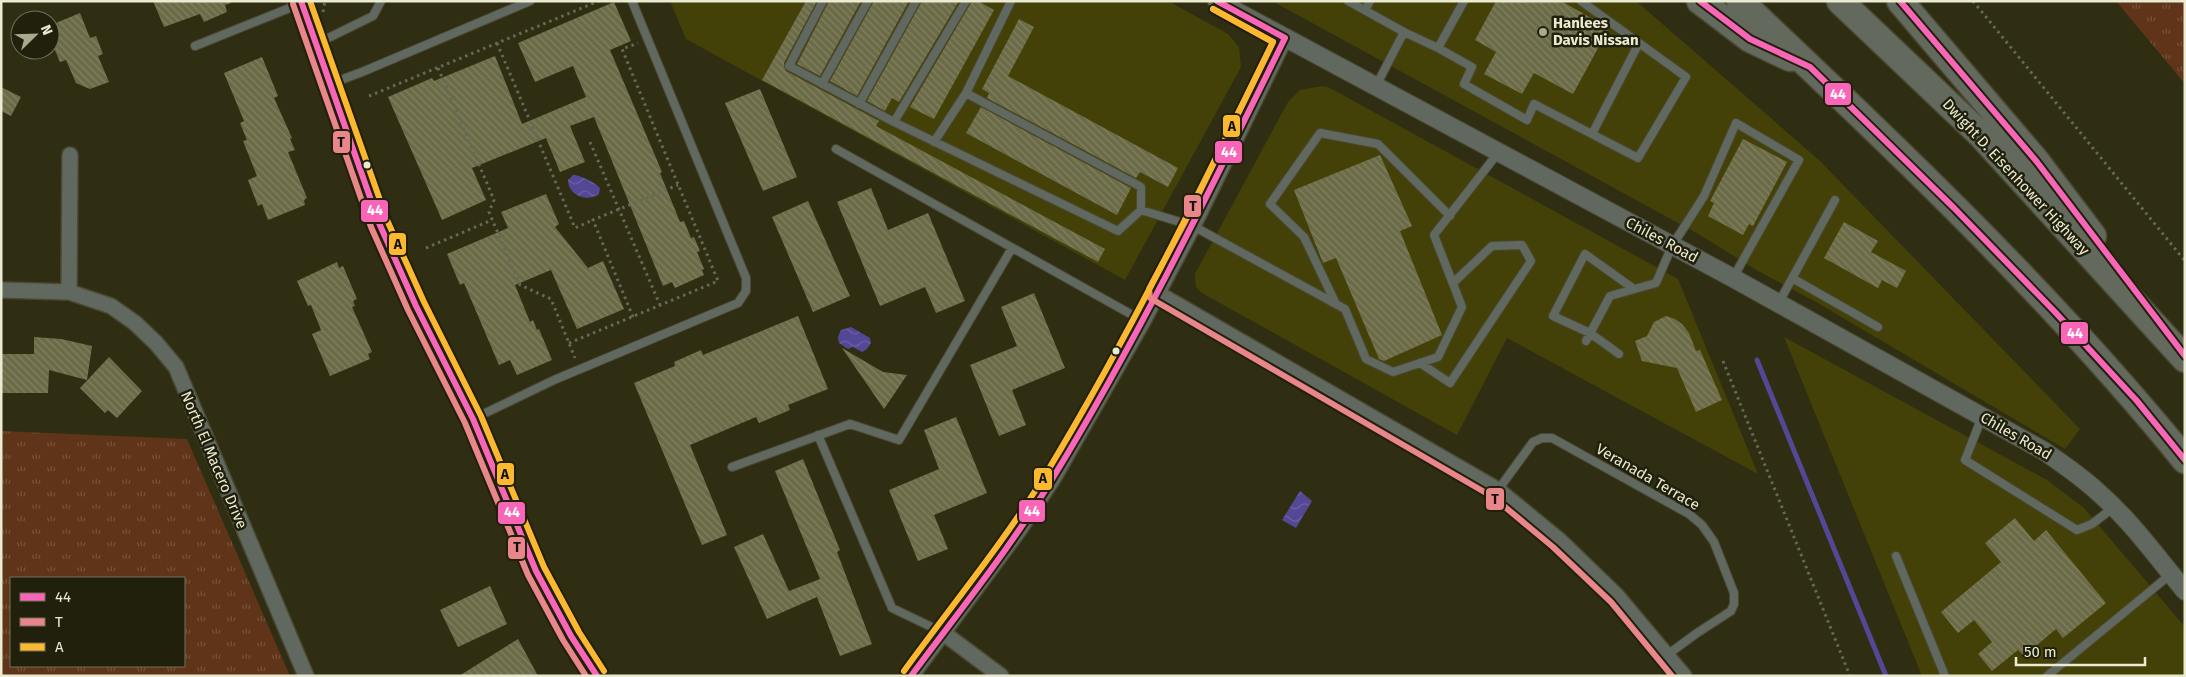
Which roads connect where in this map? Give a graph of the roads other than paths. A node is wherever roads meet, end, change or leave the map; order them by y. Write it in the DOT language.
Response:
graph roads {
  1 [pos="381,1"];
  2 [pos="530,1"];
  3 [pos="632,1"];
  4 [pos="823,1"];
  5 [pos="868,1"];
  6 [pos="916,1"];
  7 [pos="966,1"];
  8 [pos="1010,1"];
  9 [pos="1217,1"];
  10 [pos="1348,1"];
  11 [pos="1370,1"];
  12 [pos="1464,1"];
  13 [pos="1581,1"];
  14 [pos="1700,1"];
  15 [pos="1740,1"];
  16 [pos="1840,1"];
  17 [pos="1900,1"];
  18 [pos="302,2"];
  19 [pos="1365,10"];
  20 [pos="1404,32"];
  21 [pos="1285,38"];
  22 [pos="1638,43"];
  23 [pos="316,44"];
  24 [pos="195,46"];
  25 [pos="1438,48"];
  26 [pos="1810,67"];
  27 [pos="330,84"];
  28 [pos="822,84"];
  29 [pos="1376,86"];
  30 [pos="966,93"];
  31 [pos="860,104"];
  32 [pos="894,122"];
  33 [pos="1592,134"];
  34 [pos="934,142"];
  35 [pos="836,149"];
  36 [pos="1498,153"];
  37 [pos="70,155"];
  38 [pos="1835,200"];
  39 [pos="1141,210"];
  40 [pos="1450,216"];
  41 [pos="1193,226"];
  42 [pos="1672,246"];
  43 [pos="1012,248"];
  44 [pos="1732,278"];
  45 [pos="1792,278"];
  46 [pos="1453,283"];
  47 [pos="1634,289"];
  48 [pos="1,290"];
  49 [pos="69,292"];
  50 [pos="1158,293"];
  51 [pos="1336,303"];
  52 [pos="1778,304"];
  53 [pos="1143,322"];
  54 [pos="1878,327"];
  55 [pos="1588,337"];
  56 [pos="1620,354"];
  57 [pos="2185,357"];
  58 [pos="1420,363"];
  59 [pos="1982,416"];
  60 [pos="473,419"];
  61 [pos="818,436"];
  62 [pos="2185,460"];
  63 [pos="732,467"];
  64 [pos="1498,490"];
  65 [pos="2114,507"];
  66 [pos="1896,556"];
  67 [pos="2171,574"];
  68 [pos="2185,591"];
  69 [pos="942,632"];
  70 [pos="1667,655"];
  71 [pos="306,676"];
  72 [pos="597,676"];
  73 [pos="911,676"];
  74 [pos="1001,676"];
  75 [pos="1684,676"];
  76 [pos="1946,676"];
  77 [pos="2048,676"];
  1 -- 23 [label="lane"];
  2 -- 27 [label="lane"];
  3 -- 60 [label="lane"];
  4 -- 28 [label="lane"];
  5 -- 28 [label="lane"];
  6 -- 31 [label="lane"];
  7 -- 32 [label="lane"];
  8 -- 30 [label="lane"];
  9 -- 21 [label="street, Chiles Road"];
  10 -- 19 [label="lane"];
  11 -- 19 [label="lane"];
  12 -- 25 [label="lane"];
  13 -- 22 [label="lane"];
  14 -- 26 [label="highway"];
  15 -- 26 [label="highway"];
  16 -- 57 [label="highway, Dwight D. Eisenhower Highway"];
  17 -- 57 [label="highway"];
  18 -- 23 [label="street"];
  18 -- 24 [label="lane"];
  19 -- 20 [label="lane"];
  20 -- 25 [label="lane"];
  20 -- 29 [label="lane"];
  21 -- 29 [label="street, Chiles Road"];
  21 -- 41 [label="street"];
  22 -- 33 [label="lane"];
  22 -- 33 [label="lane"];
  23 -- 27 [label="street"];
  25 -- 33 [label="lane"];
  26 -- 62 [label="highway"];
  27 -- 60 [label="street"];
  28 -- 31 [label="lane"];
  29 -- 36 [label="street, Chiles Road"];
  30 -- 34 [label="lane"];
  30 -- 39 [label="lane"];
  31 -- 32 [label="lane"];
  32 -- 34 [label="lane"];
  34 -- 39 [label="lane"];
  35 -- 43 [label="lane"];
  36 -- 40 [label="lane"];
  36 -- 42 [label="street, Chiles Road"];
  37 -- 49 [label="street"];
  38 -- 45 [label="lane"];
  39 -- 41 [label="lane"];
  40 -- 46 [label="lane"];
  40 -- 51 [label="lane"];
  41 -- 50 [label="street"];
  41 -- 51 [label="lane"];
  42 -- 44 [label="street, Chiles Road"];
  42 -- 44 [label="lane"];
  42 -- 47 [label="lane"];
  43 -- 53 [label="lane"];
  43 -- 61 [label="lane"];
  44 -- 52 [label="street, Chiles Road"];
  45 -- 52 [label="lane"];
  45 -- 54 [label="lane"];
  46 -- 58 [label="lane"];
  46 -- 58 [label="lane"];
  47 -- 55 [label="lane"];
  47 -- 55 [label="lane"];
  48 -- 49 [label="street, North El Macero Drive"];
  49 -- 71 [label="street, North El Macero Drive"];
  50 -- 53 [label="street"];
  50 -- 64 [label="street"];
  51 -- 58 [label="lane"];
  52 -- 59 [label="street, Chiles Road"];
  53 -- 69 [label="street"];
  55 -- 56 [label="lane"];
  59 -- 65 [label="street, Chiles Road"];
  59 -- 65 [label="lane"];
  60 -- 72 [label="street"];
  61 -- 63 [label="lane"];
  61 -- 69 [label="lane"];
  64 -- 70 [label="street"];
  64 -- 70 [label="lane, Veranada Terrace"];
  65 -- 67 [label="street, Chiles Road"];
  66 -- 76 [label="lane"];
  67 -- 68 [label="street, Chiles Road"];
  67 -- 77 [label="lane"];
  69 -- 73 [label="street"];
  69 -- 74 [label="street"];
  70 -- 75 [label="street"];
}
